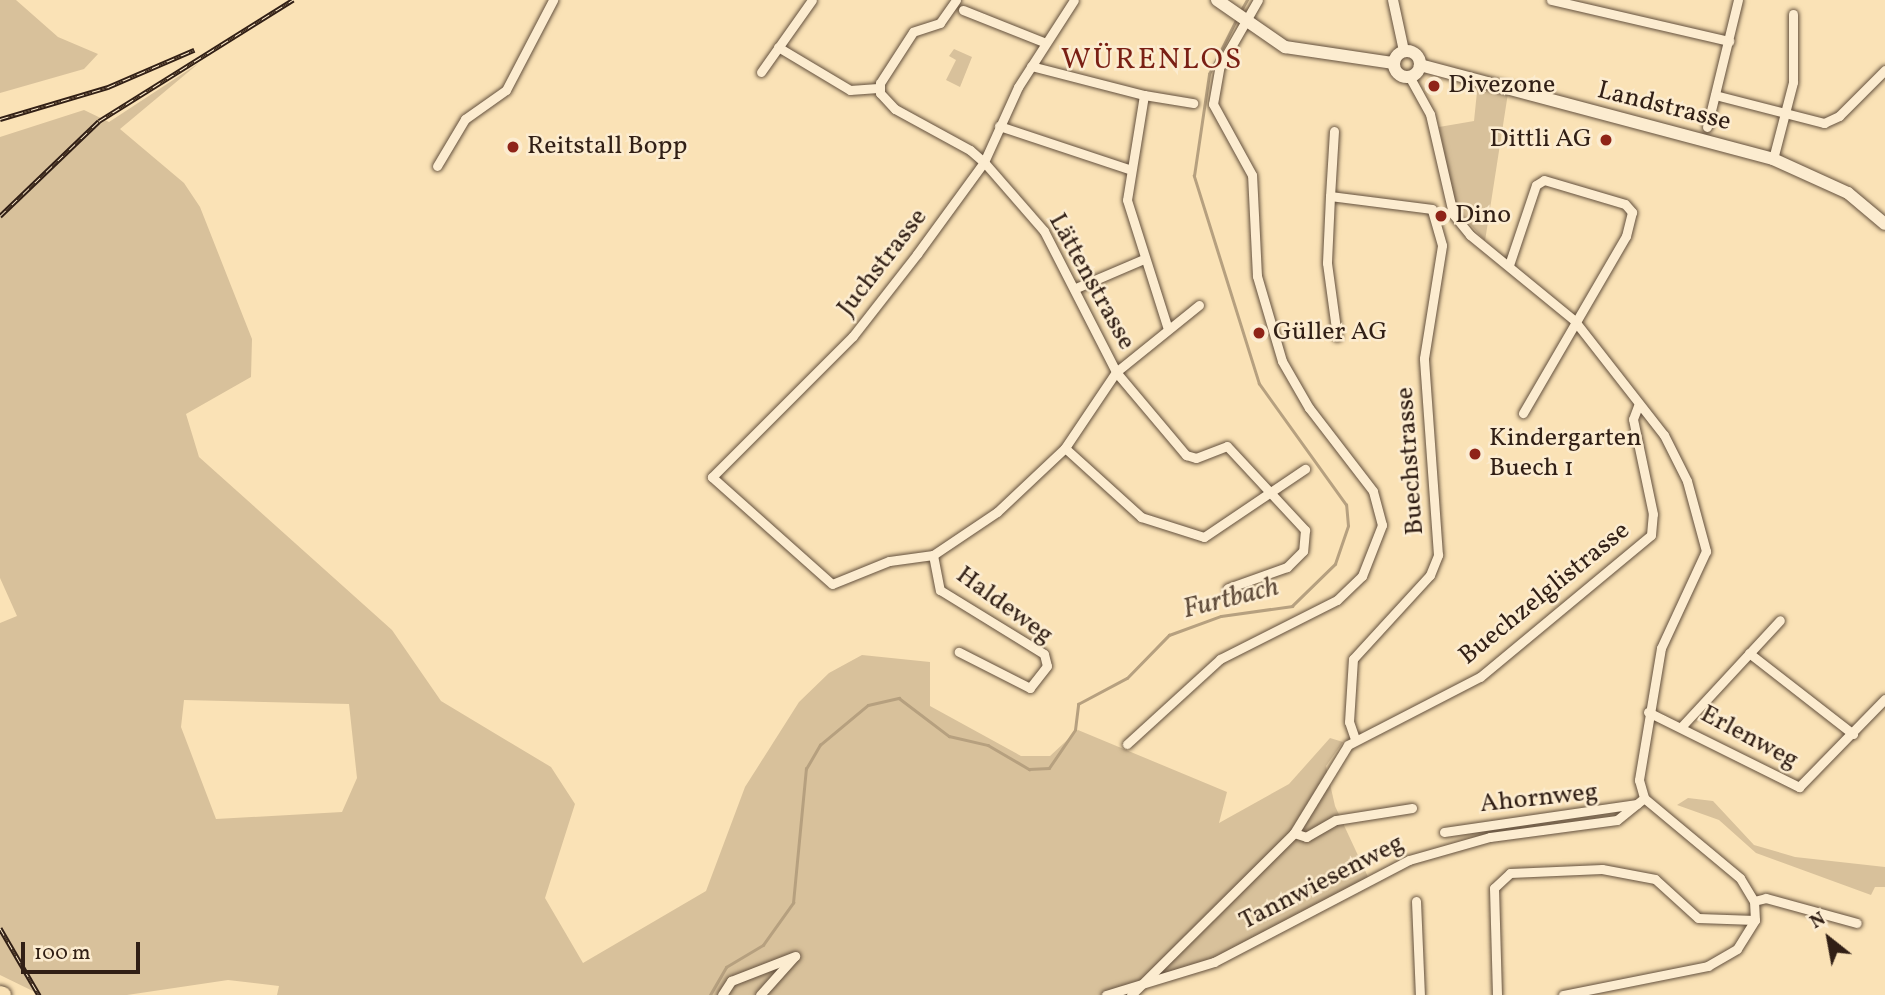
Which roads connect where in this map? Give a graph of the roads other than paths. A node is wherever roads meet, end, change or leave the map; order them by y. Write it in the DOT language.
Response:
graph roads {
  1 [pos="552,0"];
  2 [pos="812,0"];
  3 [pos="956,0"];
  4 [pos="1074,0"];
  5 [pos="1217,0"];
  6 [pos="1258,0"];
  7 [pos="1393,0"];
  8 [pos="1551,0"];
  9 [pos="1738,0"];
  10 [pos="1565,2"];
  11 [pos="963,10"];
  12 [pos="1793,14"];
  13 [pos="1242,17"];
  14 [pos="1729,41"];
  15 [pos="1046,43"];
  16 [pos="778,47"];
  17 [pos="1404,51"];
  18 [pos="1394,63"];
  19 [pos="1420,65"];
  20 [pos="1031,66"];
  21 [pos="1885,70"];
  22 [pos="761,72"];
  23 [pos="1409,76"];
  24 [pos="878,88"];
  25 [pos="1715,94"];
  26 [pos="1143,95"];
  27 [pos="1193,103"];
  28 [pos="1786,114"];
  29 [pos="999,126"];
  30 [pos="1707,127"];
  31 [pos="1334,131"];
  32 [pos="1773,159"];
  33 [pos="984,162"];
  34 [pos="437,166"];
  35 [pos="1128,169"];
  36 [pos="1330,196"];
  37 [pos="1447,199"];
  38 [pos="1432,209"];
  39 [pos="1885,224"];
  40 [pos="1143,259"];
  41 [pos="1509,265"];
  42 [pos="1076,288"];
  43 [pos="1199,305"];
  44 [pos="1574,320"];
  45 [pos="1168,329"];
  46 [pos="1337,337"];
  47 [pos="1116,372"];
  48 [pos="1637,406"];
  49 [pos="1523,413"];
  50 [pos="1065,448"];
  51 [pos="1304,469"];
  52 [pos="712,477"];
  53 [pos="1270,493"];
  54 [pos="933,555"];
  55 [pos="1228,588"];
  56 [pos="1780,620"];
  57 [pos="959,652"];
  58 [pos="1749,653"];
  59 [pos="1885,699"];
  60 [pos="1648,712"];
  61 [pos="1682,726"];
  62 [pos="1853,734"];
  63 [pos="1355,739"];
  64 [pos="1128,744"];
  65 [pos="1641,801"];
  66 [pos="1412,808"];
  67 [pos="1294,832"];
  68 [pos="1444,832"];
  69 [pos="1416,901"];
  70 [pos="1754,901"];
  71 [pos="1755,920"];
  72 [pos="1857,923"];
  73 [pos="1139,985"];
  74 [pos="722,995"];
  75 [pos="760,995"];
  76 [pos="1106,995"];
  77 [pos="1131,995"];
  78 [pos="1420,995"];
  79 [pos="1497,995"];
  80 [pos="1563,995"];
  1 -- 34 [label="street"];
  2 -- 16 [label="street"];
  3 -- 24 [label="street"];
  4 -- 15 [label="street, Juchstrasse"];
  5 -- 13 [label="main road"];
  6 -- 13 [label="street"];
  7 -- 17 [label="street"];
  8 -- 10 [label="street"];
  9 -- 14 [label="street"];
  10 -- 14 [label="street"];
  11 -- 15 [label="street"];
  12 -- 28 [label="street"];
  13 -- 18 [label="main road"];
  13 -- 64 [label="street"];
  14 -- 25 [label="street"];
  15 -- 20 [label="street, Juchstrasse"];
  16 -- 22 [label="street"];
  16 -- 24 [label="street"];
  17 -- 18 [label="main road"];
  17 -- 19 [label="main road"];
  18 -- 23 [label="main road"];
  19 -- 23 [label="main road"];
  19 -- 32 [label="main road, Landstrasse"];
  20 -- 26 [label="street"];
  20 -- 29 [label="street, Juchstrasse"];
  21 -- 28 [label="street"];
  23 -- 37 [label="street"];
  24 -- 33 [label="street, Lättenstrasse"];
  25 -- 28 [label="street"];
  25 -- 30 [label="street"];
  26 -- 27 [label="street"];
  26 -- 35 [label="street"];
  28 -- 32 [label="street"];
  29 -- 33 [label="street, Juchstrasse"];
  29 -- 35 [label="street"];
  31 -- 36 [label="street"];
  32 -- 39 [label="main road, Landstrasse"];
  33 -- 42 [label="street, Lättenstrasse"];
  33 -- 52 [label="street, Juchstrasse"];
  35 -- 40 [label="street"];
  36 -- 38 [label="street"];
  36 -- 46 [label="street"];
  37 -- 38 [label="street"];
  37 -- 41 [label="street"];
  38 -- 63 [label="street, Buechstrasse"];
  40 -- 42 [label="street"];
  40 -- 45 [label="street"];
  41 -- 44 [label="street"];
  41 -- 44 [label="street"];
  42 -- 47 [label="street, Lättenstrasse"];
  43 -- 45 [label="street"];
  44 -- 48 [label="street"];
  44 -- 49 [label="street"];
  45 -- 47 [label="street"];
  47 -- 50 [label="street, Lättenstrasse"];
  47 -- 53 [label="street"];
  48 -- 60 [label="street"];
  48 -- 63 [label="street, Buechzelglistrasse"];
  50 -- 53 [label="street"];
  50 -- 54 [label="street, Lättenstrasse"];
  51 -- 53 [label="street"];
  52 -- 54 [label="street, Lättenstrasse"];
  53 -- 55 [label="street"];
  54 -- 57 [label="street, Haldeweg"];
  56 -- 58 [label="street"];
  58 -- 61 [label="street"];
  58 -- 62 [label="street"];
  59 -- 62 [label="street, Erlenweg"];
  60 -- 61 [label="street, Erlenweg"];
  60 -- 65 [label="street"];
  61 -- 62 [label="street, Erlenweg"];
  63 -- 67 [label="street"];
  65 -- 68 [label="street, Ahornweg"];
  65 -- 70 [label="street"];
  65 -- 73 [label="street, Tannwiesenweg"];
  66 -- 67 [label="street"];
  67 -- 73 [label="street"];
  69 -- 78 [label="street"];
  70 -- 71 [label="street"];
  70 -- 72 [label="street"];
  71 -- 79 [label="street"];
  71 -- 80 [label="street"];
  73 -- 76 [label="street, Tannwiesenweg"];
  73 -- 77 [label="street"];
  74 -- 75 [label="street"];
}
